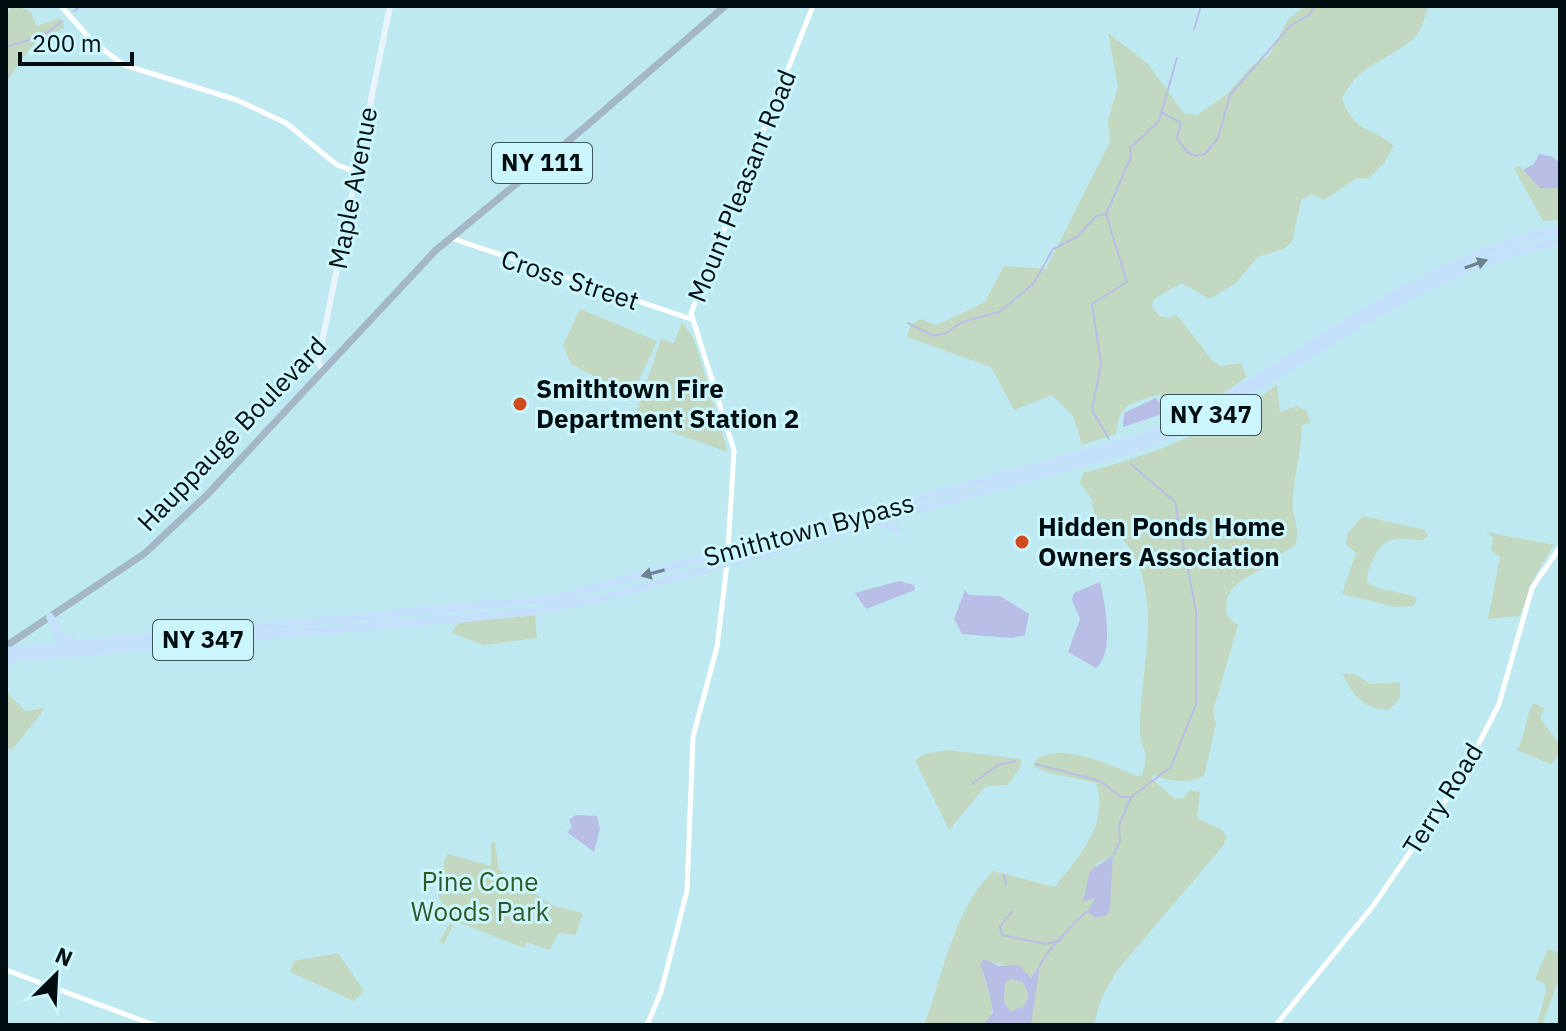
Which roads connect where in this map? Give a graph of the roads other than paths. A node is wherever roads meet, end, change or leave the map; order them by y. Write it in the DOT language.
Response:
graph roads {
  1 [pos="61,6"];
  2 [pos="390,6"];
  3 [pos="725,6"];
  4 [pos="813,6"];
  5 [pos="357,172"];
  6 [pos="1560,230"];
  7 [pos="450,238"];
  8 [pos="1560,241"];
  9 [pos="691,319"];
  10 [pos="322,369"];
  11 [pos="908,513"];
  12 [pos="871,523"];
  13 [pos="1560,547"];
  14 [pos="728,553"];
  15 [pos="727,565"];
  16 [pos="50,617"];
  17 [pos="100,643"];
  18 [pos="6,648"];
  19 [pos="6,659"];
  20 [pos="6,970"];
  21 [pos="154,1025"];
  22 [pos="647,1025"];
  23 [pos="1276,1025"];
  1 -- 5 [label="street"];
  2 -- 5 [label="main road, Maple Avenue"];
  3 -- 7 [label="main road, NY 111"];
  4 -- 9 [label="street, Mount Pleasant Road"];
  5 -- 10 [label="main road, Maple Avenue"];
  6 -- 14 [label="highway, Smithtown Bypass / NY 347"];
  7 -- 9 [label="street, Cross Street"];
  7 -- 10 [label="main road, Hauppauge Boulevard / NY 111"];
  11 -- 8 [label="highway, Smithtown Bypass / NY 347, one-way"];
  9 -- 14 [label="street, Mount Pleasant Road"];
  10 -- 16 [label="main road, Hauppauge Boulevard / NY 111"];
  11 -- 12 [label="highway, Smithtown Bypass / NY 347"];
  11 -- 12 [label="highway"];
  12 -- 15 [label="highway, Smithtown Bypass / NY 347"];
  13 -- 23 [label="street, Terry Road"];
  14 -- 15 [label="street, Mount Pleasant Road"];
  14 -- 17 [label="highway, Smithtown Bypass / NY 347, one-way"];
  15 -- 19 [label="highway, Smithtown Bypass / NY 347"];
  15 -- 22 [label="street, Mount Pleasant Road"];
  16 -- 17 [label="highway"];
  16 -- 18 [label="main road, Hauppauge Boulevard / NY 111"];
  17 -- 18 [label="highway, Smithtown Bypass / NY 347"];
  20 -- 21 [label="street"];
}
